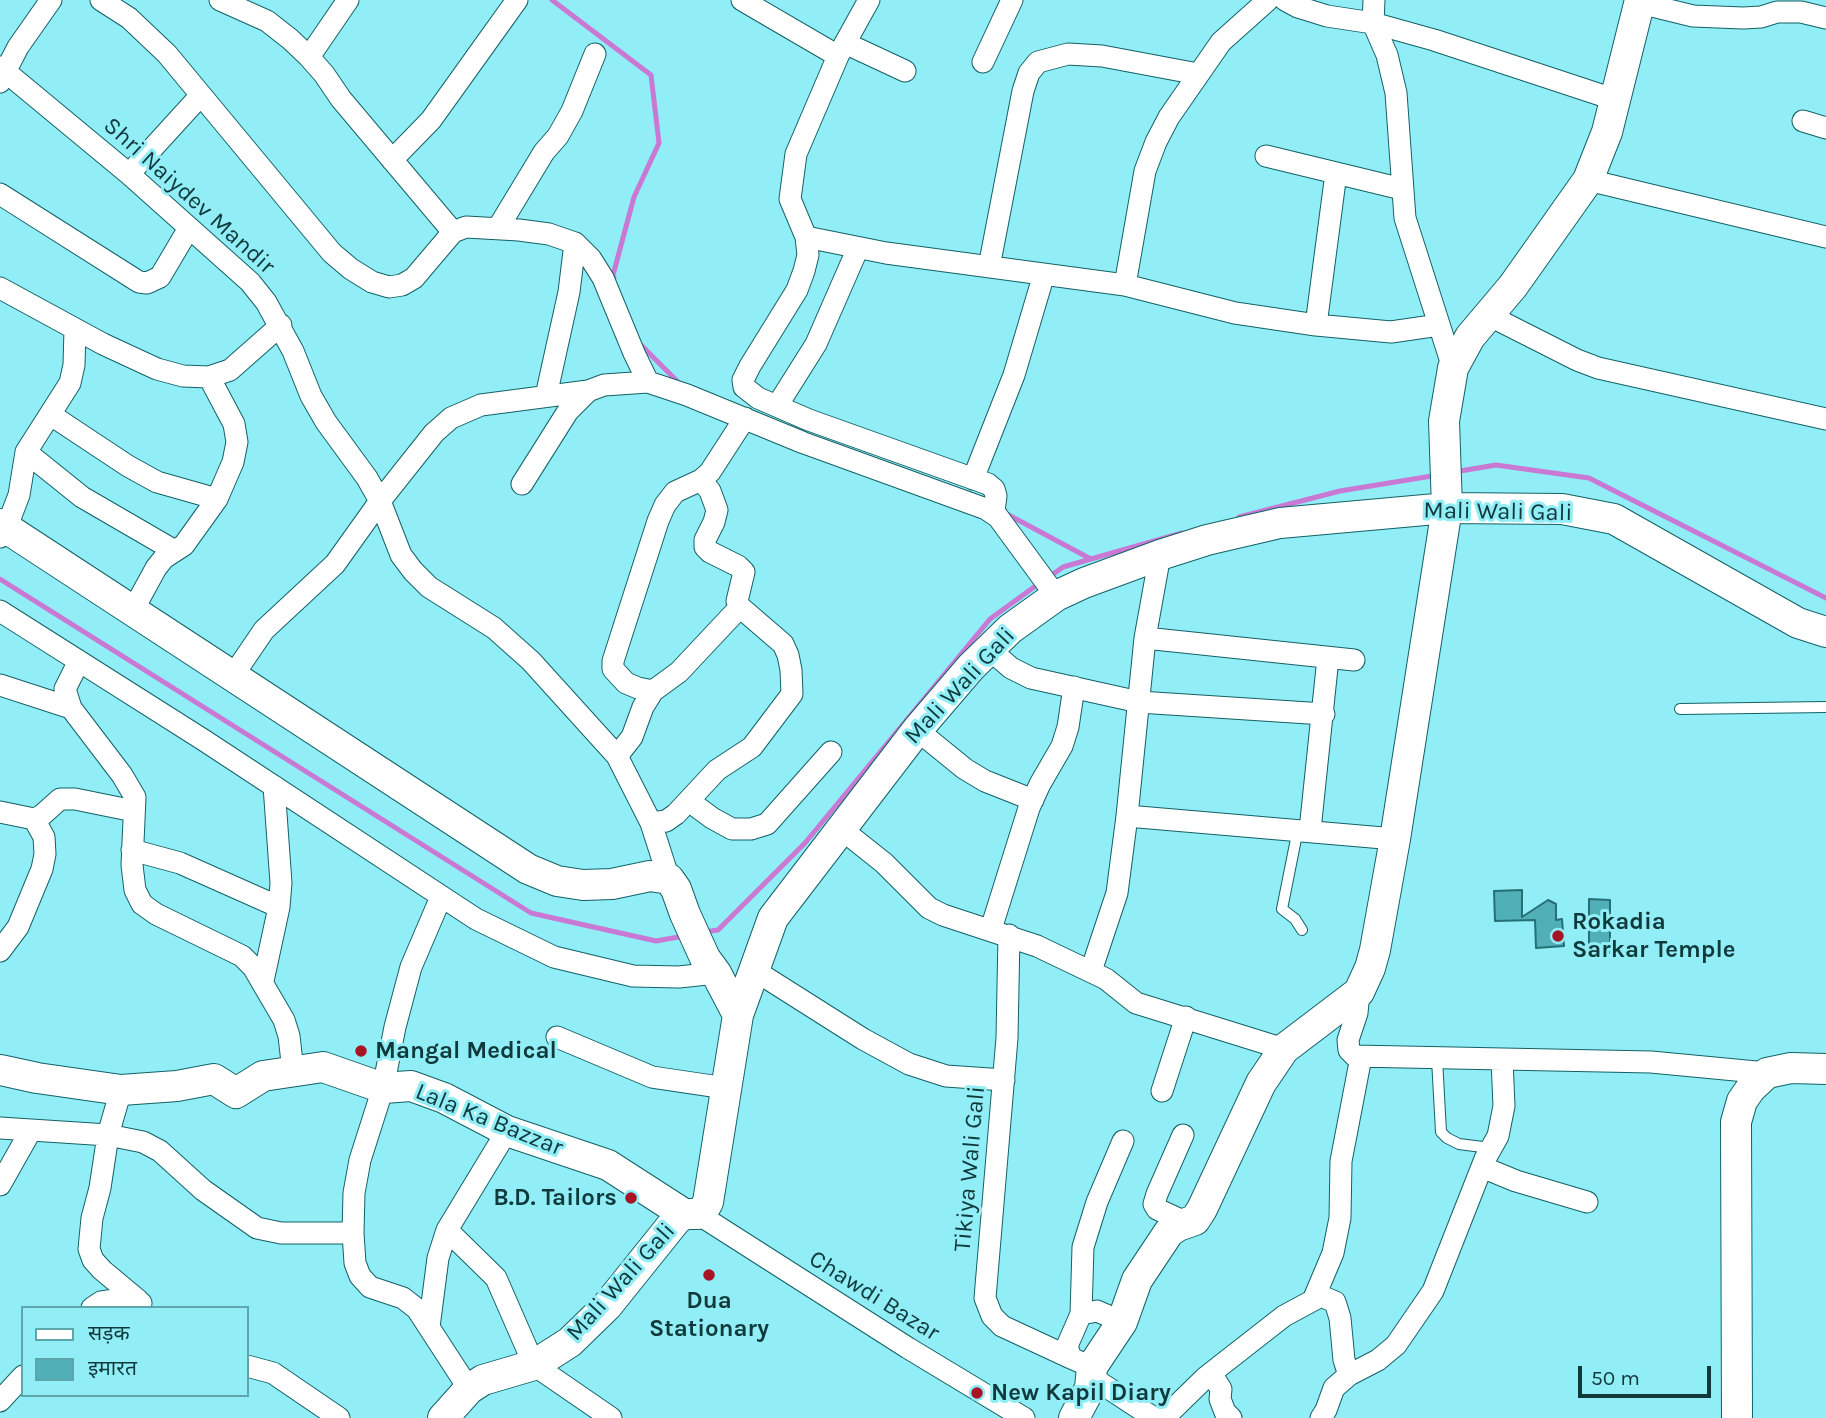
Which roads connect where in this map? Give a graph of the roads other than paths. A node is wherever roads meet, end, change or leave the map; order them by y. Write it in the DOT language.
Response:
graph roads {
  1 [pos="51,0"];
  2 [pos="101,0"];
  3 [pos="220,0"];
  4 [pos="347,0"];
  5 [pos="517,0"];
  6 [pos="741,0"];
  7 [pos="869,0"];
  8 [pos="1012,0"];
  9 [pos="1268,0"];
  10 [pos="1284,0"];
  11 [pos="1374,0"];
  12 [pos="1640,1"];
  13 [pos="1778,6"];
  14 [pos="1826,18"];
  15 [pos="1373,23"];
  16 [pos="841,50"];
  17 [pos="595,54"];
  18 [pos="309,57"];
  19 [pos="983,62"];
  20 [pos="905,71"];
  21 [pos="2,74"];
  22 [pos="1198,74"];
  23 [pos="201,95"];
  24 [pos="1616,100"];
  25 [pos="1803,121"];
  26 [pos="1826,128"];
  27 [pos="1266,156"];
  28 [pos="392,160"];
  29 [pos="1336,173"];
  30 [pos="129,174"];
  31 [pos="1588,180"];
  32 [pos="1402,189"];
  33 [pos="0,194"];
  34 [pos="189,228"];
  35 [pos="498,228"];
  36 [pos="453,232"];
  37 [pos="806,237"];
  38 [pos="1826,237"];
  39 [pos="575,243"];
  40 [pos="858,248"];
  41 [pos="989,267"];
  42 [pos="1044,274"];
  43 [pos="1125,285"];
  44 [pos="0,288"];
  45 [pos="1490,316"];
  46 [pos="1316,325"];
  47 [pos="1439,325"];
  48 [pos="281,326"];
  49 [pos="75,328"];
  50 [pos="1453,368"];
  51 [pos="209,377"];
  52 [pos="648,382"];
  53 [pos="588,391"];
  54 [pos="546,396"];
  55 [pos="778,406"];
  56 [pos="51,415"];
  57 [pos="745,418"];
  58 [pos="1826,419"];
  59 [pos="809,420"];
  60 [pos="804,443"];
  61 [pos="26,452"];
  62 [pos="973,479"];
  63 [pos="701,480"];
  64 [pos="522,484"];
  65 [pos="1446,494"];
  66 [pos="217,499"];
  67 [pos="380,501"];
  68 [pos="996,508"];
  69 [pos="2,530"];
  70 [pos="175,551"];
  71 [pos="1160,555"];
  72 [pos="1052,590"];
  73 [pos="740,607"];
  74 [pos="0,611"];
  75 [pos="132,611"];
  76 [pos="1826,632"];
  77 [pos="1146,638"];
  78 [pos="989,649"];
  79 [pos="1328,658"];
  80 [pos="1354,660"];
  81 [pos="79,661"];
  82 [pos="232,677"];
  83 [pos="0,685"];
  84 [pos="1074,688"];
  85 [pos="653,691"];
  86 [pos="1139,702"];
  87 [pos="71,708"];
  88 [pos="1826,708"];
  89 [pos="1680,709"];
  90 [pos="1324,714"];
  91 [pos="917,730"];
  92 [pos="831,752"];
  93 [pos="617,756"];
  94 [pos="274,786"];
  95 [pos="1033,800"];
  96 [pos="689,801"];
  97 [pos="134,811"];
  98 [pos="0,812"];
  99 [pos="1127,816"];
  100 [pos="34,819"];
  101 [pos="651,823"];
  102 [pos="840,828"];
  103 [pos="1304,830"];
  104 [pos="1395,839"];
  105 [pos="132,850"];
  106 [pos="669,879"];
  107 [pos="441,897"];
  108 [pos="279,906"];
  109 [pos="1302,930"];
  110 [pos="1000,932"];
  111 [pos="0,951"];
  112 [pos="711,966"];
  113 [pos="754,970"];
  114 [pos="1091,971"];
  115 [pos="263,981"];
  116 [pos="1359,992"];
  117 [pos="738,1014"];
  118 [pos="1186,1017"];
  119 [pos="557,1037"];
  120 [pos="1284,1049"];
  121 [pos="1361,1056"];
  122 [pos="1437,1059"];
  123 [pos="1502,1060"];
  124 [pos="1826,1069"];
  125 [pos="0,1070"];
  126 [pos="293,1071"];
  127 [pos="1767,1073"];
  128 [pos="1004,1080"];
  129 [pos="383,1088"];
  130 [pos="726,1088"];
  131 [pos="121,1090"];
  132 [pos="1162,1091"];
  133 [pos="0,1128"];
  134 [pos="31,1130"];
  135 [pos="507,1131"];
  136 [pos="108,1135"];
  137 [pos="1184,1135"];
  138 [pos="1123,1141"];
  139 [pos="1486,1158"];
  140 [pos="0,1185"];
  141 [pos="1587,1202"];
  142 [pos="691,1214"];
  143 [pos="1187,1223"];
  144 [pos="447,1230"];
  145 [pos="353,1233"];
  146 [pos="1314,1297"];
  147 [pos="143,1304"];
  148 [pos="95,1306"];
  149 [pos="1082,1314"];
  150 [pos="1122,1322"];
  151 [pos="429,1327"];
  152 [pos="534,1365"];
  153 [pos="248,1366"];
  154 [pos="1085,1368"];
  155 [pos="1211,1373"];
  156 [pos="1349,1375"];
  157 [pos="21,1378"];
  158 [pos="469,1389"];
  159 [pos="0,1401"];
  160 [pos="339,1418"];
  161 [pos="443,1418"];
  162 [pos="611,1418"];
  163 [pos="1024,1418"];
  164 [pos="1074,1418"];
  165 [pos="1154,1418"];
  166 [pos="1164,1418"];
  167 [pos="1231,1418"];
  168 [pos="1321,1418"];
  169 [pos="1737,1418"];
  1 -- 21 [label="street"];
  2 -- 23 [label="street"];
  3 -- 18 [label="street"];
  4 -- 18 [label="street"];
  5 -- 28 [label="street"];
  6 -- 16 [label="street"];
  7 -- 16 [label="street"];
  8 -- 19 [label="street"];
  9 -- 22 [label="street"];
  10 -- 15 [label="street"];
  11 -- 15 [label="street"];
  12 -- 13 [label="street"];
  12 -- 24 [label="street"];
  13 -- 14 [label="street"];
  15 -- 24 [label="street"];
  15 -- 32 [label="street"];
  16 -- 20 [label="street"];
  16 -- 37 [label="street"];
  17 -- 35 [label="street"];
  18 -- 28 [label="street"];
  21 -- 30 [label="street, Shri Naiydev Mandir"];
  22 -- 41 [label="street"];
  22 -- 43 [label="street"];
  23 -- 30 [label="street"];
  23 -- 36 [label="street"];
  24 -- 31 [label="street"];
  25 -- 26 [label="street"];
  27 -- 29 [label="street"];
  28 -- 36 [label="street"];
  29 -- 32 [label="street"];
  29 -- 46 [label="street"];
  30 -- 34 [label="street, Shri Naiydev Mandir"];
  31 -- 38 [label="street"];
  31 -- 45 [label="street"];
  32 -- 47 [label="street"];
  33 -- 34 [label="street"];
  34 -- 48 [label="street, Shri Naiydev Mandir"];
  35 -- 36 [label="street"];
  35 -- 39 [label="street"];
  37 -- 40 [label="street"];
  37 -- 55 [label="street"];
  39 -- 52 [label="street"];
  39 -- 54 [label="street"];
  40 -- 41 [label="street"];
  40 -- 55 [label="street"];
  41 -- 42 [label="street"];
  42 -- 43 [label="street"];
  42 -- 62 [label="street"];
  43 -- 46 [label="street"];
  44 -- 49 [label="street"];
  45 -- 50 [label="street"];
  45 -- 58 [label="street"];
  46 -- 47 [label="street"];
  47 -- 50 [label="street"];
  48 -- 51 [label="street"];
  48 -- 67 [label="street, Shri Naiydev Mandir"];
  49 -- 51 [label="street"];
  49 -- 56 [label="street"];
  50 -- 65 [label="street"];
  51 -- 66 [label="street"];
  52 -- 53 [label="street"];
  52 -- 57 [label="street"];
  53 -- 54 [label="street"];
  53 -- 64 [label="street"];
  54 -- 67 [label="street"];
  55 -- 59 [label="street"];
  56 -- 61 [label="street"];
  56 -- 66 [label="street"];
  57 -- 60 [label="street"];
  57 -- 63 [label="street"];
  59 -- 60 [label="street"];
  59 -- 62 [label="street"];
  60 -- 68 [label="street"];
  61 -- 69 [label="street"];
  61 -- 70 [label="street"];
  62 -- 68 [label="street"];
  63 -- 73 [label="street"];
  63 -- 85 [label="street"];
  65 -- 71 [label="street, Mali Wali Gali"];
  65 -- 76 [label="street, Mali Wali Gali"];
  65 -- 104 [label="street"];
  66 -- 70 [label="street"];
  67 -- 82 [label="street"];
  67 -- 93 [label="street, Shri Naiydev Mandir"];
  68 -- 72 [label="street"];
  69 -- 75 [label="street"];
  70 -- 75 [label="street"];
  71 -- 72 [label="street, Mali Wali Gali"];
  71 -- 77 [label="street"];
  72 -- 78 [label="street, Mali Wali Gali"];
  73 -- 85 [label="street"];
  73 -- 96 [label="street"];
  74 -- 81 [label="street"];
  75 -- 82 [label="street"];
  77 -- 79 [label="street"];
  77 -- 86 [label="street"];
  78 -- 84 [label="street"];
  78 -- 91 [label="street, Mali Wali Gali"];
  79 -- 80 [label="street"];
  79 -- 90 [label="street"];
  81 -- 87 [label="street"];
  81 -- 94 [label="street"];
  82 -- 106 [label="street"];
  83 -- 87 [label="street"];
  84 -- 86 [label="street"];
  84 -- 95 [label="street, Tikiya Wali Gali"];
  85 -- 93 [label="street"];
  86 -- 90 [label="street"];
  86 -- 99 [label="street"];
  87 -- 97 [label="street"];
  88 -- 89 [label="lane"];
  90 -- 103 [label="street"];
  91 -- 95 [label="street"];
  91 -- 102 [label="street, Mali Wali Gali"];
  92 -- 96 [label="street"];
  93 -- 101 [label="street, Shri Naiydev Mandir"];
  94 -- 107 [label="street"];
  94 -- 108 [label="street"];
  95 -- 110 [label="street, Tikiya Wali Gali"];
  96 -- 101 [label="street"];
  97 -- 100 [label="street"];
  97 -- 105 [label="street"];
  98 -- 100 [label="street"];
  99 -- 103 [label="street"];
  99 -- 114 [label="street"];
  100 -- 111 [label="street"];
  101 -- 106 [label="street, Shri Naiydev Mandir"];
  102 -- 110 [label="street"];
  102 -- 113 [label="street, Mali Wali Gali"];
  103 -- 104 [label="street"];
  103 -- 109 [label="lane"];
  104 -- 116 [label="street"];
  105 -- 108 [label="street"];
  105 -- 115 [label="street"];
  106 -- 112 [label="street"];
  107 -- 112 [label="street"];
  107 -- 129 [label="street"];
  108 -- 115 [label="street"];
  110 -- 114 [label="street"];
  110 -- 128 [label="street, Tikiya Wali Gali"];
  112 -- 117 [label="street"];
  113 -- 117 [label="street, Mali Wali Gali"];
  113 -- 128 [label="street"];
  114 -- 118 [label="street"];
  115 -- 126 [label="street"];
  116 -- 120 [label="street"];
  116 -- 121 [label="street"];
  117 -- 130 [label="street, Mali Wali Gali"];
  118 -- 120 [label="street"];
  118 -- 132 [label="street"];
  119 -- 130 [label="street"];
  120 -- 143 [label="street"];
  121 -- 122 [label="street"];
  121 -- 146 [label="street"];
  122 -- 123 [label="street"];
  122 -- 139 [label="lane"];
  123 -- 127 [label="street"];
  123 -- 139 [label="street"];
  124 -- 127 [label="street"];
  125 -- 131 [label="street, Lala Ka Bazzar"];
  126 -- 129 [label="street, Lala Ka Bazzar"];
  126 -- 131 [label="street, Lala Ka Bazzar"];
  127 -- 169 [label="street"];
  128 -- 154 [label="street, Tikiya Wali Gali"];
  129 -- 135 [label="street, Lala Ka Bazzar"];
  129 -- 145 [label="street"];
  130 -- 142 [label="street, Mali Wali Gali"];
  131 -- 136 [label="street"];
  133 -- 134 [label="street"];
  134 -- 136 [label="street"];
  134 -- 140 [label="street"];
  135 -- 142 [label="street, Lala Ka Bazzar"];
  135 -- 144 [label="street"];
  136 -- 145 [label="street"];
  136 -- 147 [label="street"];
  137 -- 143 [label="street"];
  138 -- 149 [label="street"];
  139 -- 141 [label="street"];
  139 -- 156 [label="street"];
  142 -- 152 [label="street, Mali Wali Gali"];
  142 -- 163 [label="street, Chawdi Bazar"];
  143 -- 150 [label="street"];
  144 -- 151 [label="street"];
  144 -- 152 [label="street"];
  145 -- 151 [label="street"];
  146 -- 155 [label="street"];
  146 -- 156 [label="street"];
  147 -- 148 [label="street"];
  149 -- 150 [label="street"];
  149 -- 154 [label="street"];
  150 -- 154 [label="street"];
  151 -- 158 [label="street"];
  152 -- 158 [label="street, Mali Wali Gali"];
  152 -- 162 [label="street"];
  153 -- 160 [label="street"];
  154 -- 164 [label="street"];
  154 -- 165 [label="street, Tikiya Wali Gali"];
  155 -- 166 [label="street"];
  155 -- 167 [label="street"];
  156 -- 168 [label="street"];
  157 -- 159 [label="street"];
  158 -- 161 [label="street, Mali Wali Gali"];
}
